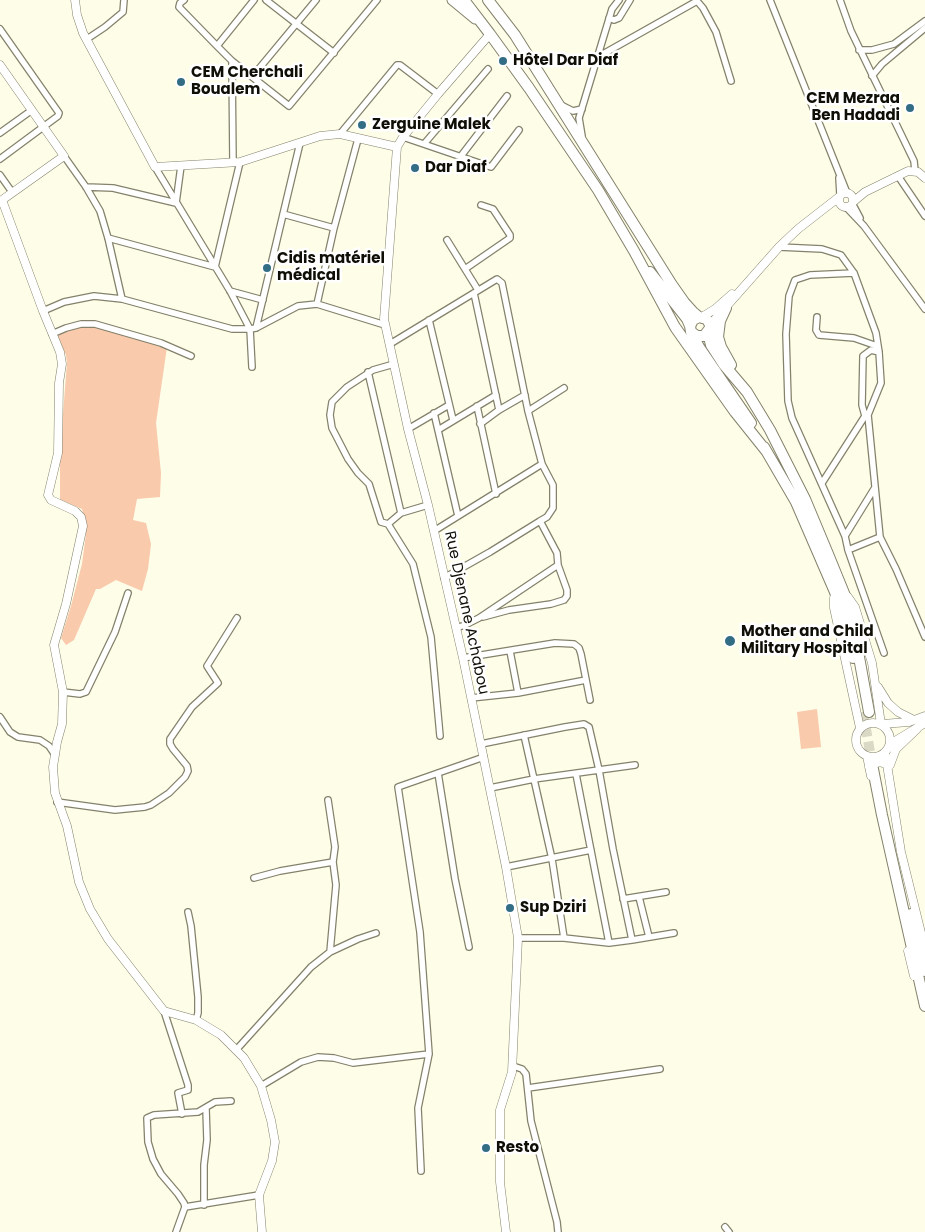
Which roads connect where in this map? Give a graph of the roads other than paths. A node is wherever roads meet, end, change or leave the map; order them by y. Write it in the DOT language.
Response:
graph roads {
  1 [pos="74,0"];
  2 [pos="124,0"];
  3 [pos="184,0"];
  4 [pos="254,0"];
  5 [pos="266,0"];
  6 [pos="316,0"];
  7 [pos="377,0"];
  8 [pos="452,0"];
  9 [pos="464,0"];
  10 [pos="488,0"];
  11 [pos="619,0"];
  12 [pos="630,0"];
  13 [pos="770,0"];
  14 [pos="840,0"];
  15 [pos="609,18"];
  16 [pos="925,21"];
  17 [pos="296,24"];
  18 [pos="925,28"];
  19 [pos="0,29"];
  20 [pos="489,31"];
  21 [pos="87,39"];
  22 [pos="217,46"];
  23 [pos="860,50"];
  24 [pos="334,53"];
  25 [pos="596,58"];
  26 [pos="232,61"];
  27 [pos="0,65"];
  28 [pos="488,69"];
  29 [pos="872,76"];
  30 [pos="252,77"];
  31 [pos="731,81"];
  32 [pos="438,94"];
  33 [pos="507,96"];
  34 [pos="558,104"];
  35 [pos="582,109"];
  36 [pos="32,110"];
  37 [pos="44,126"];
  38 [pos="519,130"];
  39 [pos="0,133"];
  40 [pos="340,134"];
  41 [pos="403,137"];
  42 [pos="358,139"];
  43 [pos="300,143"];
  44 [pos="583,143"];
  45 [pos="424,144"];
  46 [pos="396,147"];
  47 [pos="0,150"];
  48 [pos="64,156"];
  49 [pos="460,156"];
  50 [pos="2,157"];
  51 [pos="236,163"];
  52 [pos="155,166"];
  53 [pos="181,166"];
  54 [pos="915,171"];
  55 [pos="0,175"];
  56 [pos="898,176"];
  57 [pos="925,178"];
  58 [pos="86,187"];
  59 [pos="12,192"];
  60 [pos="865,192"];
  61 [pos="844,195"];
  62 [pos="1,200"];
  63 [pos="176,203"];
  64 [pos="481,205"];
  65 [pos="849,205"];
  66 [pos="283,214"];
  67 [pos="815,216"];
  68 [pos="925,216"];
  69 [pos="334,228"];
  70 [pos="108,238"];
  71 [pos="447,240"];
  72 [pos="779,247"];
  73 [pos="634,251"];
  74 [pos="215,267"];
  75 [pos="465,269"];
  76 [pos="854,273"];
  77 [pos="754,274"];
  78 [pos="230,291"];
  79 [pos="476,292"];
  80 [pos="122,299"];
  81 [pos="263,300"];
  82 [pos="317,304"];
  83 [pos="726,308"];
  84 [pos="925,308"];
  85 [pos="42,311"];
  86 [pos="817,317"];
  87 [pos="429,320"];
  88 [pos="705,322"];
  89 [pos="385,325"];
  90 [pos="253,329"];
  91 [pos="691,329"];
  92 [pos="52,334"];
  93 [pos="390,344"];
  94 [pos="878,349"];
  95 [pos="191,356"];
  96 [pos="394,364"];
  97 [pos="252,368"];
  98 [pos="368,372"];
  99 [pos="564,388"];
  100 [pos="747,392"];
  101 [pos="496,395"];
  102 [pos="525,395"];
  103 [pos="449,405"];
  104 [pos="476,406"];
  105 [pos="499,410"];
  106 [pos="528,411"];
  107 [pos="434,413"];
  108 [pos="866,416"];
  109 [pos="453,420"];
  110 [pos="480,424"];
  111 [pos="408,429"];
  112 [pos="438,430"];
  113 [pos="767,452"];
  114 [pos="542,464"];
  115 [pos="822,482"];
  116 [pos="874,488"];
  117 [pos="496,494"];
  118 [pos="428,505"];
  119 [pos="401,513"];
  120 [pos="458,516"];
  121 [pos="540,521"];
  122 [pos="388,524"];
  123 [pos="434,531"];
  124 [pos="845,536"];
  125 [pos="880,537"];
  126 [pos="848,550"];
  127 [pos="558,565"];
  128 [pos="444,578"];
  129 [pos="838,588"];
  130 [pos="128,593"];
  131 [pos="237,618"];
  132 [pos="479,618"];
  133 [pos="456,628"];
  134 [pos="925,637"];
  135 [pos="510,651"];
  136 [pos="884,653"];
  137 [pos="463,658"];
  138 [pos="586,680"];
  139 [pos="875,684"];
  140 [pos="63,692"];
  141 [pos="518,693"];
  142 [pos="471,698"];
  143 [pos="590,700"];
  144 [pos="879,711"];
  145 [pos="863,713"];
  146 [pos="925,716"];
  147 [pos="0,717"];
  148 [pos="914,720"];
  149 [pos="925,723"];
  150 [pos="882,724"];
  151 [pos="860,728"];
  152 [pos="917,729"];
  153 [pos="524,735"];
  154 [pos="440,736"];
  155 [pos="481,744"];
  156 [pos="890,744"];
  157 [pos="886,752"];
  158 [pos="55,755"];
  159 [pos="867,756"];
  160 [pos="484,757"];
  161 [pos="635,764"];
  162 [pos="880,768"];
  163 [pos="599,770"];
  164 [pos="438,773"];
  165 [pos="576,774"];
  166 [pos="534,779"];
  167 [pos="490,788"];
  168 [pos="328,800"];
  169 [pos="57,802"];
  170 [pos="591,850"];
  171 [pos="552,858"];
  172 [pos="333,862"];
  173 [pos="506,867"];
  174 [pos="254,878"];
  175 [pos="666,892"];
  176 [pos="639,897"];
  177 [pos="623,899"];
  178 [pos="188,912"];
  179 [pos="376,933"];
  180 [pos="674,933"];
  181 [pos="649,937"];
  182 [pos="518,938"];
  183 [pos="564,938"];
  184 [pos="632,940"];
  185 [pos="609,943"];
  186 [pos="469,947"];
  187 [pos="925,949"];
  188 [pos="330,952"];
  189 [pos="925,971"];
  190 [pos="925,1006"];
  191 [pos="164,1011"];
  192 [pos="196,1020"];
  193 [pos="237,1049"];
  194 [pos="428,1054"];
  195 [pos="513,1066"];
  196 [pos="660,1070"];
  197 [pos="261,1086"];
  198 [pos="528,1088"];
  199 [pos="231,1101"];
  200 [pos="206,1108"];
  201 [pos="182,1114"];
  202 [pos="421,1171"];
  203 [pos="259,1195"];
  204 [pos="204,1205"];
  205 [pos="185,1207"];
  206 [pos="176,1232"];
  207 [pos="262,1232"];
  208 [pos="506,1232"];
  209 [pos="558,1232"];
  1 -- 21 [label="street"];
  2 -- 21 [label="street"];
  3 -- 22 [label="street"];
  4 -- 22 [label="street"];
  5 -- 17 [label="street"];
  6 -- 17 [label="street"];
  7 -- 24 [label="street"];
  8 -- 20 [label="main road"];
  9 -- 20 [label="highway"];
  10 -- 34 [label="highway"];
  11 -- 15 [label="street"];
  12 -- 15 [label="street"];
  13 -- 61 [label="street"];
  14 -- 23 [label="street"];
  15 -- 25 [label="street"];
  16 -- 23 [label="street"];
  17 -- 24 [label="street"];
  17 -- 30 [label="street"];
  18 -- 29 [label="street"];
  19 -- 37 [label="street"];
  20 -- 32 [label="street"];
  20 -- 73 [label="highway"];
  21 -- 52 [label="street"];
  22 -- 26 [label="street"];
  23 -- 29 [label="street"];
  24 -- 30 [label="street"];
  25 -- 31 [label="street"];
  25 -- 35 [label="street"];
  26 -- 30 [label="street"];
  26 -- 51 [label="street"];
  27 -- 36 [label="street"];
  28 -- 45 [label="street"];
  29 -- 54 [label="street"];
  32 -- 40 [label="street"];
  32 -- 41 [label="street"];
  33 -- 49 [label="street"];
  34 -- 35 [label="street"];
  34 -- 44 [label="highway"];
  35 -- 44 [label="street"];
  36 -- 37 [label="street"];
  36 -- 39 [label="street"];
  37 -- 48 [label="street"];
  37 -- 50 [label="street"];
  38 -- 49 [label="street"];
  40 -- 42 [label="street"];
  40 -- 43 [label="street"];
  41 -- 45 [label="street"];
  41 -- 46 [label="street"];
  42 -- 46 [label="street"];
  42 -- 69 [label="street"];
  43 -- 51 [label="street"];
  43 -- 66 [label="street"];
  44 -- 88 [label="highway"];
  45 -- 49 [label="street"];
  46 -- 89 [label="street, Rue Djenane Achabou"];
  47 -- 50 [label="street"];
  48 -- 58 [label="street"];
  48 -- 59 [label="street"];
  51 -- 53 [label="street"];
  51 -- 74 [label="street"];
  52 -- 53 [label="street"];
  52 -- 63 [label="street"];
  53 -- 63 [label="street"];
  54 -- 56 [label="street"];
  54 -- 57 [label="street"];
  55 -- 59 [label="street"];
  56 -- 60 [label="street"];
  56 -- 68 [label="street"];
  58 -- 63 [label="street"];
  58 -- 70 [label="street"];
  59 -- 62 [label="street"];
  60 -- 61 [label="street"];
  60 -- 65 [label="street"];
  61 -- 65 [label="street"];
  61 -- 65 [label="street"];
  61 -- 67 [label="street"];
  62 -- 85 [label="street"];
  63 -- 74 [label="street"];
  64 -- 75 [label="street"];
  65 -- 67 [label="street"];
  65 -- 84 [label="street"];
  66 -- 69 [label="street"];
  66 -- 81 [label="street"];
  67 -- 72 [label="street"];
  69 -- 82 [label="street"];
  70 -- 74 [label="street"];
  70 -- 80 [label="street"];
  71 -- 75 [label="street"];
  72 -- 76 [label="street"];
  72 -- 77 [label="street"];
  73 -- 91 [label="highway"];
  73 -- 113 [label="highway"];
  74 -- 78 [label="street"];
  75 -- 79 [label="street"];
  76 -- 94 [label="street"];
  76 -- 115 [label="street"];
  77 -- 83 [label="street"];
  77 -- 88 [label="street"];
  78 -- 81 [label="street"];
  78 -- 90 [label="street"];
  79 -- 87 [label="street"];
  79 -- 101 [label="street"];
  79 -- 102 [label="street"];
  80 -- 85 [label="street"];
  80 -- 90 [label="street"];
  81 -- 90 [label="street"];
  82 -- 89 [label="street"];
  82 -- 90 [label="street"];
  83 -- 88 [label="street"];
  83 -- 100 [label="highway"];
  85 -- 92 [label="street"];
  86 -- 94 [label="street"];
  87 -- 93 [label="street"];
  87 -- 103 [label="street"];
  88 -- 91 [label="highway"];
  88 -- 91 [label="highway"];
  88 -- 100 [label="highway"];
  89 -- 93 [label="street, Rue Djenane Achabou"];
  90 -- 97 [label="street"];
  91 -- 113 [label="highway"];
  92 -- 95 [label="street"];
  92 -- 140 [label="street"];
  93 -- 96 [label="street, Rue Djenane Achabou"];
  94 -- 108 [label="street"];
  94 -- 108 [label="street"];
  96 -- 98 [label="street"];
  96 -- 111 [label="street, Rue Djenane Achabou"];
  98 -- 119 [label="street"];
  98 -- 122 [label="street"];
  99 -- 106 [label="street"];
  100 -- 129 [label="highway"];
  101 -- 104 [label="street"];
  101 -- 105 [label="street"];
  102 -- 105 [label="street"];
  102 -- 106 [label="street"];
  103 -- 107 [label="street"];
  103 -- 109 [label="street"];
  104 -- 109 [label="street"];
  104 -- 110 [label="street"];
  105 -- 110 [label="street"];
  106 -- 114 [label="street"];
  107 -- 111 [label="street"];
  107 -- 112 [label="street"];
  108 -- 115 [label="street"];
  108 -- 116 [label="street"];
  109 -- 112 [label="street"];
  110 -- 117 [label="street"];
  111 -- 118 [label="street, Rue Djenane Achabou"];
  112 -- 120 [label="street"];
  113 -- 129 [label="highway"];
  114 -- 117 [label="street"];
  114 -- 121 [label="street"];
  115 -- 124 [label="street"];
  116 -- 124 [label="street"];
  116 -- 125 [label="street"];
  117 -- 120 [label="street"];
  118 -- 119 [label="street"];
  118 -- 123 [label="street, Rue Djenane Achabou"];
  119 -- 122 [label="street"];
  120 -- 123 [label="street"];
  121 -- 127 [label="street"];
  121 -- 128 [label="street"];
  122 -- 154 [label="street"];
  123 -- 128 [label="street, Rue Djenane Achabou"];
  124 -- 126 [label="street"];
  125 -- 126 [label="street"];
  125 -- 134 [label="street"];
  126 -- 136 [label="street"];
  127 -- 132 [label="street"];
  127 -- 132 [label="street"];
  128 -- 133 [label="street, Rue Djenane Achabou"];
  129 -- 139 [label="street"];
  129 -- 145 [label="highway"];
  130 -- 140 [label="street"];
  131 -- 169 [label="street"];
  132 -- 133 [label="street"];
  133 -- 137 [label="street, Rue Djenane Achabou"];
  135 -- 137 [label="street"];
  135 -- 138 [label="street"];
  135 -- 141 [label="street"];
  137 -- 142 [label="street, Rue Djenane Achabou"];
  138 -- 141 [label="street"];
  138 -- 143 [label="street"];
  139 -- 144 [label="street"];
  139 -- 148 [label="street"];
  140 -- 158 [label="street"];
  141 -- 142 [label="street"];
  142 -- 155 [label="street, Rue Djenane Achabou"];
  144 -- 145 [label="street"];
  144 -- 150 [label="street"];
  145 -- 151 [label="street"];
  146 -- 148 [label="street"];
  147 -- 158 [label="street"];
  148 -- 150 [label="street"];
  149 -- 152 [label="street"];
  150 -- 151 [label="street"];
  150 -- 156 [label="street"];
  151 -- 159 [label="street"];
  152 -- 156 [label="street"];
  152 -- 162 [label="street"];
  153 -- 155 [label="street"];
  153 -- 163 [label="street"];
  153 -- 166 [label="street"];
  155 -- 160 [label="street, Rue Djenane Achabou"];
  156 -- 157 [label="street"];
  157 -- 159 [label="street"];
  157 -- 162 [label="street"];
  158 -- 169 [label="street"];
  159 -- 162 [label="street"];
  160 -- 164 [label="street"];
  160 -- 167 [label="street, Rue Djenane Achabou"];
  161 -- 163 [label="street"];
  162 -- 187 [label="street"];
  162 -- 189 [label="highway"];
  162 -- 190 [label="highway"];
  163 -- 165 [label="street"];
  163 -- 177 [label="street"];
  164 -- 186 [label="street"];
  164 -- 194 [label="street"];
  165 -- 166 [label="street"];
  165 -- 170 [label="street"];
  166 -- 167 [label="street"];
  166 -- 171 [label="street"];
  167 -- 173 [label="street, Rue Djenane Achabou"];
  168 -- 172 [label="street"];
  169 -- 191 [label="street"];
  170 -- 171 [label="street"];
  170 -- 185 [label="street"];
  171 -- 173 [label="street"];
  171 -- 183 [label="street"];
  172 -- 174 [label="street"];
  172 -- 188 [label="street"];
  173 -- 182 [label="street, Rue Djenane Achabou"];
  175 -- 176 [label="street"];
  176 -- 177 [label="street"];
  176 -- 181 [label="street"];
  177 -- 184 [label="street"];
  178 -- 192 [label="street"];
  179 -- 188 [label="street"];
  180 -- 181 [label="street"];
  181 -- 184 [label="street"];
  182 -- 183 [label="street"];
  182 -- 195 [label="street, Rue Djenane Achabou"];
  183 -- 185 [label="street"];
  184 -- 185 [label="street"];
  188 -- 193 [label="street"];
  191 -- 192 [label="street"];
  191 -- 201 [label="street"];
  192 -- 193 [label="street"];
  193 -- 197 [label="street"];
  194 -- 197 [label="street"];
  194 -- 202 [label="street"];
  195 -- 198 [label="street"];
  195 -- 208 [label="street, Rue Djenane Achabou"];
  196 -- 198 [label="street"];
  197 -- 203 [label="street"];
  198 -- 209 [label="street"];
  199 -- 200 [label="street"];
  200 -- 201 [label="street"];
  200 -- 204 [label="street"];
  201 -- 205 [label="street"];
  203 -- 204 [label="street"];
  203 -- 207 [label="street"];
  204 -- 205 [label="street"];
  205 -- 206 [label="street"];
}
